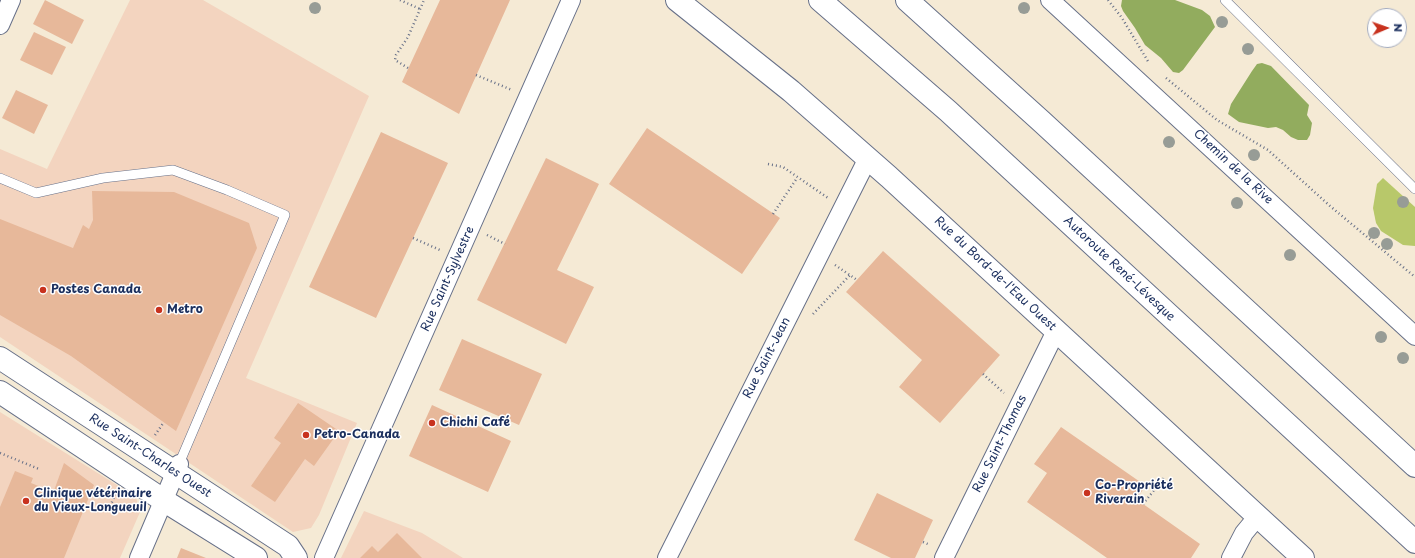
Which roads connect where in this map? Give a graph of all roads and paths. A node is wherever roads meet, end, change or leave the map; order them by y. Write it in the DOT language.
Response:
graph roads {
  1 [pos="11,0"];
  2 [pos="400,0"];
  3 [pos="424,0"];
  4 [pos="572,0"];
  5 [pos="677,0"];
  6 [pos="820,0"];
  7 [pos="907,0"];
  8 [pos="1050,0"];
  9 [pos="1108,0"];
  10 [pos="1225,0"];
  11 [pos="420,9"];
  12 [pos="0,25"];
  13 [pos="1153,67"];
  14 [pos="408,68"];
  15 [pos="476,75"];
  16 [pos="1164,76"];
  17 [pos="529,96"];
  18 [pos="868,158"];
  19 [pos="768,164"];
  20 [pos="0,178"];
  21 [pos="797,178"];
  22 [pos="1415,189"];
  23 [pos="842,208"];
  24 [pos="773,214"];
  25 [pos="413,238"];
  26 [pos="818,256"];
  27 [pos="457,258"];
  28 [pos="850,274"];
  29 [pos="1415,277"];
  30 [pos="857,280"];
  31 [pos="811,317"];
  32 [pos="1056,331"];
  33 [pos="1415,336"];
  34 [pos="0,358"];
  35 [pos="983,374"];
  36 [pos="0,392"];
  37 [pos="1019,406"];
  38 [pos="164,422"];
  39 [pos="151,440"];
  40 [pos="0,453"];
  41 [pos="1415,466"];
  42 [pos="177,468"];
  43 [pos="38,469"];
  44 [pos="1164,478"];
  45 [pos="163,500"];
  46 [pos="1143,504"];
  47 [pos="1258,516"];
  48 [pos="1415,542"];
  49 [pos="139,558"];
  50 [pos="256,558"];
  51 [pos="296,558"];
  52 [pos="324,558"];
  53 [pos="667,558"];
  54 [pos="944,558"];
  55 [pos="1230,558"];
  56 [pos="1303,558"];
  1 -- 12 [label="street"];
  2 -- 11 [label="path"];
  3 -- 11 [label="path"];
  4 -- 17 [label="street, Rue Saint-Sylvestre"];
  5 -- 18 [label="main road, Rue du Bord-de-l'Eau Ouest"];
  6 -- 48 [label="main road, Autoroute René-Lévesque"];
  7 -- 41 [label="main road"];
  8 -- 33 [label="street, Chemin de la Rive"];
  9 -- 13 [label="path"];
  10 -- 22 [label="lane"];
  11 -- 14 [label="path"];
  15 -- 17 [label="path"];
  16 -- 29 [label="path, Chemin de la Rive"];
  17 -- 27 [label="street, Rue Saint-Sylvestre"];
  18 -- 23 [label="street, Rue Saint-Jean"];
  18 -- 32 [label="main road, Rue du Bord-de-l'Eau Ouest"];
  19 -- 21 [label="path"];
  20 -- 42 [label="lane"];
  21 -- 23 [label="path"];
  21 -- 24 [label="path"];
  23 -- 26 [label="street, Rue Saint-Jean"];
  25 -- 27 [label="path"];
  26 -- 28 [label="path"];
  26 -- 53 [label="street, Rue Saint-Jean"];
  27 -- 52 [label="street, Rue Saint-Sylvestre"];
  28 -- 30 [label="path"];
  28 -- 31 [label="path"];
  32 -- 37 [label="street, Rue Saint-Thomas"];
  32 -- 47 [label="main road, Rue du Bord-de-l'Eau Ouest"];
  34 -- 42 [label="main road, Rue Saint-Charles Ouest"];
  35 -- 37 [label="path"];
  36 -- 45 [label="main road"];
  37 -- 54 [label="street, Rue Saint-Thomas"];
  38 -- 39 [label="path"];
  40 -- 43 [label="path"];
  42 -- 45 [label="street"];
  42 -- 51 [label="main road, Rue Saint-Charles Ouest"];
  44 -- 46 [label="path"];
  45 -- 49 [label="street"];
  45 -- 50 [label="main road"];
  47 -- 55 [label="street"];
  47 -- 56 [label="main road, Rue du Bord-de-l'Eau Ouest"];
}
